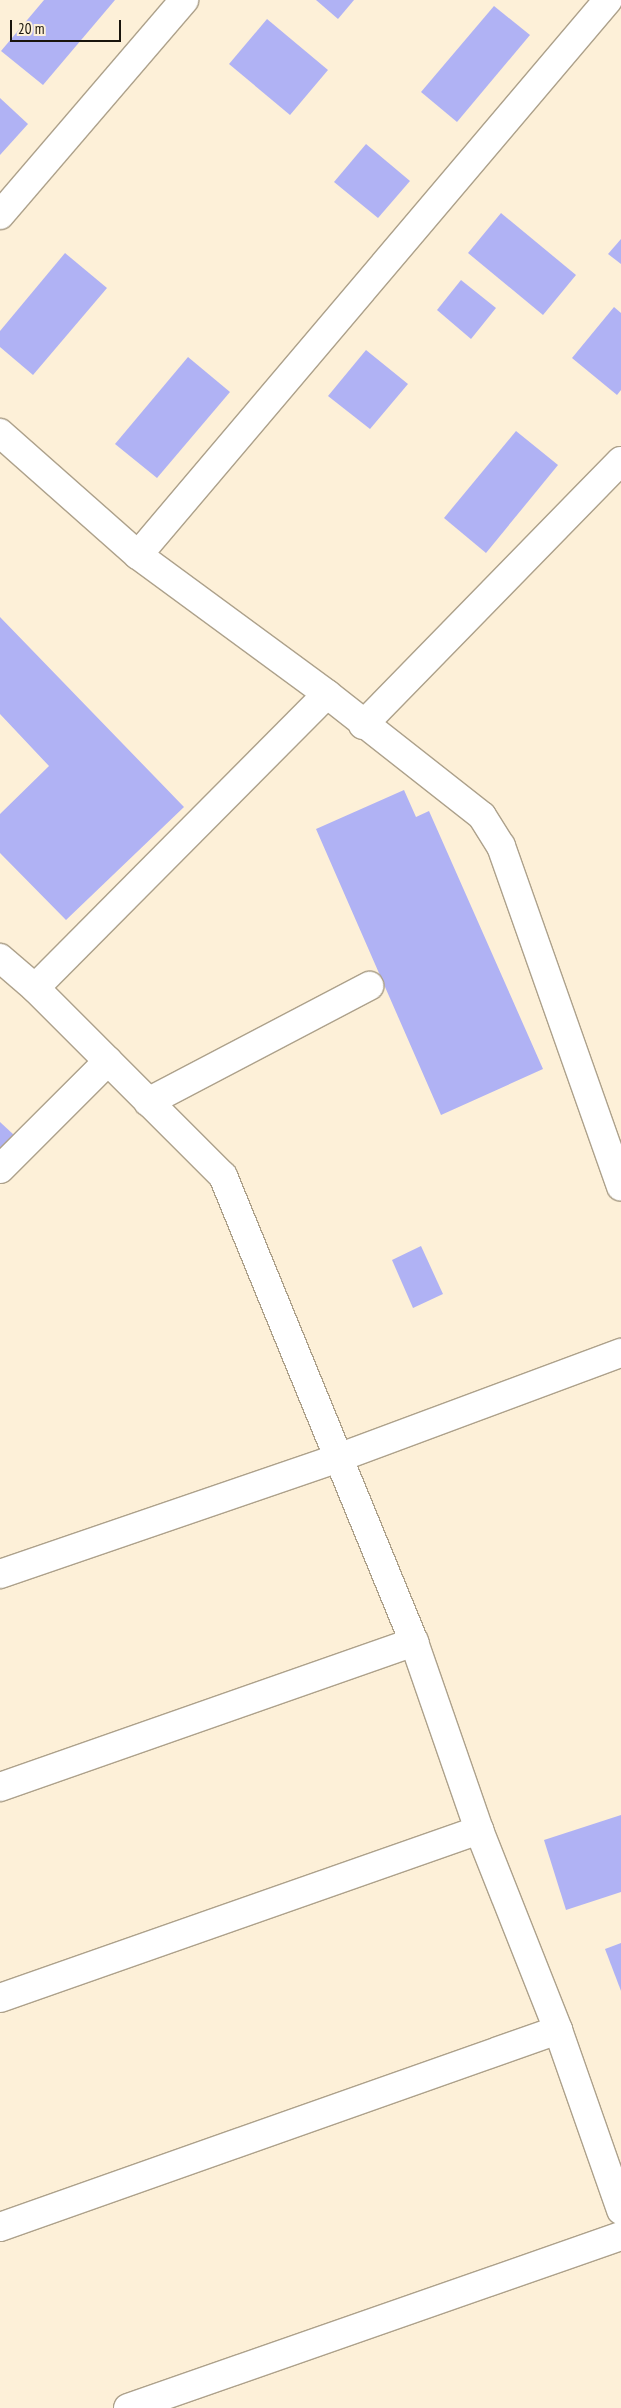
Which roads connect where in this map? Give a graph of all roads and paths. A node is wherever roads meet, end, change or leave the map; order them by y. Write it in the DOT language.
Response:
graph roads {
  1 [pos="184,0"];
  2 [pos="608,0"];
  3 [pos="0,214"];
  4 [pos="0,433"];
  5 [pos="621,461"];
  6 [pos="138,555"];
  7 [pos="328,694"];
  8 [pos="363,725"];
  9 [pos="0,958"];
  10 [pos="369,986"];
  11 [pos="34,988"];
  12 [pos="108,1061"];
  13 [pos="148,1102"];
  14 [pos="617,1160"];
  15 [pos="0,1169"];
  16 [pos="621,1187"];
  17 [pos="621,1353"];
  18 [pos="338,1458"];
  19 [pos="0,1574"];
  20 [pos="414,1642"];
  21 [pos="0,1787"];
  22 [pos="479,1830"];
  23 [pos="0,1998"];
  24 [pos="558,2030"];
  25 [pos="614,2170"];
  26 [pos="621,2210"];
  27 [pos="0,2227"];
  28 [pos="621,2236"];
  29 [pos="128,2408"];
  1 -- 3 [label="street"];
  2 -- 6 [label="street"];
  4 -- 6 [label="street"];
  5 -- 8 [label="street"];
  6 -- 7 [label="street"];
  7 -- 8 [label="street"];
  7 -- 11 [label="street"];
  8 -- 14 [label="street"];
  9 -- 11 [label="street"];
  10 -- 13 [label="street"];
  11 -- 12 [label="street"];
  12 -- 13 [label="street"];
  12 -- 15 [label="street"];
  13 -- 18 [label="street"];
  14 -- 16 [label="street"];
  17 -- 18 [label="street"];
  18 -- 19 [label="street"];
  18 -- 20 [label="street"];
  20 -- 21 [label="street"];
  20 -- 22 [label="street"];
  22 -- 23 [label="street"];
  22 -- 24 [label="street"];
  24 -- 25 [label="street"];
  24 -- 27 [label="street"];
  25 -- 26 [label="street"];
  28 -- 29 [label="street"];
}
